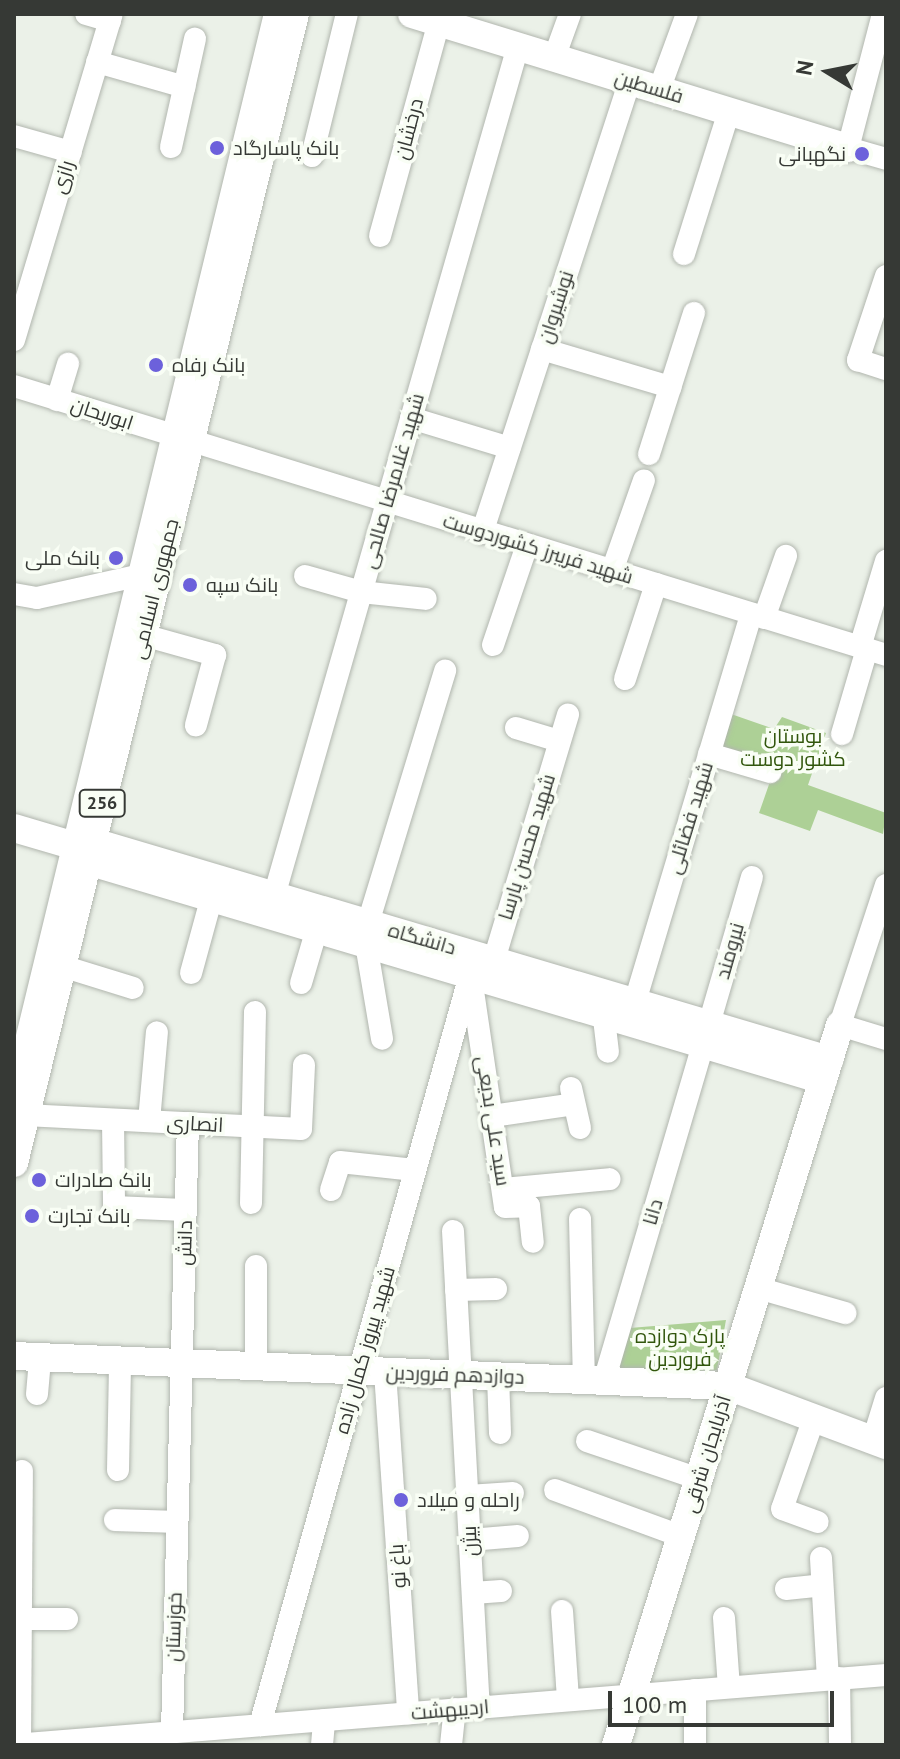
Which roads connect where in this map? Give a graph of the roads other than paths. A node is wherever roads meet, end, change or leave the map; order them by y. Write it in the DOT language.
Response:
graph roads {
  1 [pos="86,14"];
  2 [pos="275,14"];
  3 [pos="295,14"];
  4 [pos="347,14"];
  5 [pos="412,14"];
  6 [pos="570,14"];
  7 [pos="687,14"];
  8 [pos="883,14"];
  9 [pos="111,18"];
  10 [pos="439,22"];
  11 [pos="195,39"];
  12 [pos="518,46"];
  13 [pos="554,58"];
  14 [pos="97,62"];
  15 [pos="630,81"];
  16 [pos="185,87"];
  17 [pos="659,90"];
  18 [pos="729,111"];
  19 [pos="14,136"];
  20 [pos="171,147"];
  21 [pos="848,148"];
  22 [pos="71,152"];
  23 [pos="312,156"];
  24 [pos="886,159"];
  25 [pos="380,236"];
  26 [pos="684,254"];
  27 [pos="886,276"];
  28 [pos="694,313"];
  29 [pos="14,340"];
  30 [pos="542,349"];
  31 [pos="68,364"];
  32 [pos="886,369"];
  33 [pos="14,386"];
  34 [pos="670,387"];
  35 [pos="57,400"];
  36 [pos="411,418"];
  37 [pos="182,440"];
  38 [pos="510,448"];
  39 [pos="649,454"];
  40 [pos="644,480"];
  41 [pos="387,502"];
  42 [pos="482,533"];
  43 [pos="527,545"];
  44 [pos="786,556"];
  45 [pos="886,561"];
  46 [pos="612,571"];
  47 [pos="149,573"];
  48 [pos="305,576"];
  49 [pos="656,584"];
  50 [pos="361,592"];
  51 [pos="14,594"];
  52 [pos="426,599"];
  53 [pos="758,616"];
  54 [pos="143,635"];
  55 [pos="493,645"];
  56 [pos="871,650"];
  57 [pos="445,671"];
  58 [pos="625,679"];
  59 [pos="568,714"];
  60 [pos="196,725"];
  61 [pos="516,728"];
  62 [pos="842,734"];
  63 [pos="559,741"];
  64 [pos="709,754"];
  65 [pos="770,772"];
  66 [pos="14,828"];
  67 [pos="85,850"];
  68 [pos="752,877"];
  69 [pos="886,885"];
  70 [pos="215,888"];
  71 [pos="271,905"];
  72 [pos="320,919"];
  73 [pos="367,934"];
  74 [pos="877,940"];
  75 [pos="62,966"];
  76 [pos="482,968"];
  77 [pos="191,973"];
  78 [pos="301,983"];
  79 [pos="133,988"];
  80 [pos="617,1008"];
  81 [pos="255,1012"];
  82 [pos="840,1025"];
  83 [pos="157,1032"];
  84 [pos="706,1034"];
  85 [pos="382,1039"];
  86 [pos="886,1039"];
  87 [pos="608,1052"];
  88 [pos="304,1065"];
  89 [pos="826,1070"];
  90 [pos="20,1102"];
  91 [pos="492,1116"];
  92 [pos="113,1120"];
  93 [pos="149,1121"];
  94 [pos="188,1123"];
  95 [pos="253,1126"];
  96 [pos="580,1128"];
  97 [pos="14,1163"];
  98 [pos="415,1170"];
  99 [pos="610,1179"];
  100 [pos="503,1189"];
  101 [pos="331,1190"];
  102 [pos="251,1203"];
  103 [pos="185,1210"];
  104 [pos="580,1219"];
  105 [pos="453,1231"];
  106 [pos="533,1242"];
  107 [pos="256,1266"];
  108 [pos="758,1288"];
  109 [pos="496,1289"];
  110 [pos="456,1290"];
  111 [pos="845,1313"];
  112 [pos="27,1357"];
  113 [pos="120,1361"];
  114 [pos="181,1363"];
  115 [pos="256,1366"];
  116 [pos="372,1371"];
  117 [pos="461,1375"];
  118 [pos="498,1376"];
  119 [pos="594,1380"];
  120 [pos="728,1386"];
  121 [pos="37,1394"];
  122 [pos="886,1398"];
  123 [pos="814,1418"];
  124 [pos="500,1433"];
  125 [pos="587,1441"];
  126 [pos="879,1443"];
  127 [pos="118,1470"];
  128 [pos="22,1471"];
  129 [pos="699,1479"];
  130 [pos="555,1490"];
  131 [pos="513,1493"];
  132 [pos="468,1496"];
  133 [pos="115,1520"];
  134 [pos="177,1522"];
  135 [pos="818,1522"];
  136 [pos="518,1536"];
  137 [pos="681,1536"];
  138 [pos="470,1540"];
  139 [pos="18,1549"];
  140 [pos="821,1558"];
  141 [pos="822,1585"];
  142 [pos="786,1589"];
  143 [pos="501,1591"];
  144 [pos="473,1593"];
  145 [pos="562,1611"];
  146 [pos="724,1618"];
  147 [pos="21,1619"];
  148 [pos="67,1619"];
  149 [pos="886,1675"];
  150 [pos="833,1679"];
  151 [pos="729,1687"];
  152 [pos="695,1690"];
  153 [pos="631,1695"];
  154 [pos="568,1700"];
  155 [pos="479,1707"];
  156 [pos="455,1709"];
  157 [pos="408,1713"];
  158 [pos="324,1720"];
  159 [pos="260,1725"];
  160 [pos="172,1732"];
  161 [pos="205,1737"];
  162 [pos="85,1742"];
  163 [pos="20,1744"];
  164 [pos="14,1745"];
  165 [pos="322,1745"];
  166 [pos="451,1745"];
  167 [pos="616,1745"];
  168 [pos="695,1745"];
  169 [pos="840,1745"];
  1 -- 9 [label="street"];
  2 -- 37 [label="street"];
  3 -- 37 [label="main road, جمهوری اسلامی / 256"];
  4 -- 23 [label="street"];
  5 -- 10 [label="main road, فلسطین"];
  6 -- 13 [label="street"];
  7 -- 17 [label="street"];
  8 -- 21 [label="street"];
  9 -- 14 [label="street, رازی"];
  10 -- 12 [label="main road, فلسطین"];
  10 -- 25 [label="street, درخشان"];
  11 -- 16 [label="street"];
  12 -- 13 [label="main road, فلسطین"];
  12 -- 36 [label="street, شهید غلامرضا صالحی"];
  13 -- 15 [label="main road, فلسطین"];
  14 -- 16 [label="street"];
  14 -- 22 [label="street, رازی"];
  15 -- 17 [label="main road, فلسطین"];
  15 -- 30 [label="street, نوشیروان"];
  16 -- 20 [label="street"];
  17 -- 18 [label="main road, فلسطین"];
  18 -- 21 [label="main road, فلسطین"];
  18 -- 26 [label="street"];
  19 -- 22 [label="street"];
  21 -- 24 [label="street, فلسطین"];
  22 -- 29 [label="street, رازی"];
  27 -- 32 [label="street"];
  28 -- 34 [label="street"];
  30 -- 34 [label="street"];
  30 -- 38 [label="street, نوشیروان"];
  31 -- 35 [label="street"];
  33 -- 35 [label="street, ابوریحان"];
  34 -- 39 [label="street"];
  35 -- 37 [label="street, ابوریحان"];
  36 -- 38 [label="street"];
  36 -- 41 [label="street, شهید غلامرضا صالحی"];
  37 -- 41 [label="street, شهید فریبرز کشوردوست"];
  37 -- 47 [label="main road, جمهوری اسلامی / 256"];
  38 -- 42 [label="street, نوشیروان"];
  40 -- 46 [label="street"];
  41 -- 42 [label="street, شهید فریبرز کشوردوست"];
  41 -- 50 [label="street, شهید غلامرضا صالحی"];
  42 -- 43 [label="street, شهید فریبرز کشوردوست"];
  43 -- 46 [label="street, شهید فریبرز کشوردوست"];
  43 -- 55 [label="street"];
  44 -- 53 [label="street, شهید فضائلی"];
  45 -- 56 [label="street"];
  46 -- 49 [label="street, شهید فریبرز کشوردوست"];
  47 -- 51 [label="street"];
  47 -- 54 [label="main road, جمهوری اسلامی / 256"];
  47 -- 67 [label="street"];
  48 -- 50 [label="street"];
  49 -- 53 [label="street, شهید فریبرز کشوردوست"];
  49 -- 58 [label="street"];
  50 -- 52 [label="street"];
  50 -- 71 [label="street, شهید غلامرضا صالحی"];
  53 -- 56 [label="street, شهید فریبرز کشوردوست"];
  53 -- 64 [label="street, شهید فضائلی"];
  54 -- 60 [label="street"];
  54 -- 67 [label="main road, جمهوری اسلامی / 256"];
  56 -- 62 [label="street"];
  57 -- 73 [label="street"];
  59 -- 63 [label="street, شهید محسن پارسا"];
  61 -- 63 [label="street"];
  63 -- 76 [label="street, شهید محسن پارسا"];
  64 -- 65 [label="street"];
  64 -- 80 [label="street, شهید فضائلی"];
  66 -- 67 [label="main road, دانشگاه"];
  67 -- 70 [label="main road, دانشگاه"];
  67 -- 75 [label="main road, جمهوری اسلامی / 256"];
  67 -- 90 [label="street"];
  68 -- 84 [label="street, نیرومند"];
  69 -- 74 [label="street"];
  70 -- 71 [label="main road, دانشگاه"];
  70 -- 77 [label="street"];
  71 -- 72 [label="main road, دانشگاه"];
  72 -- 73 [label="main road, دانشگاه"];
  72 -- 78 [label="street"];
  73 -- 76 [label="main road, دانشگاه"];
  73 -- 85 [label="street"];
  74 -- 82 [label="street"];
  75 -- 79 [label="street"];
  75 -- 90 [label="main road, جمهوری اسلامی / 256"];
  76 -- 80 [label="main road, دانشگاه"];
  76 -- 91 [label="street, سید علی بدیعی"];
  76 -- 98 [label="street, شهید پیروز کمال زاده"];
  80 -- 84 [label="main road, دانشگاه"];
  80 -- 87 [label="street"];
  81 -- 95 [label="street"];
  82 -- 86 [label="street"];
  82 -- 89 [label="main road, آذربایجان شرقی"];
  83 -- 93 [label="street"];
  84 -- 89 [label="main road, دانشگاه"];
  84 -- 119 [label="street, دانا"];
  88 -- 95 [label="street, انصاری"];
  89 -- 108 [label="main road, آذربایجان شرقی"];
  90 -- 92 [label="street, انصاری"];
  90 -- 97 [label="main road, جمهوری اسلامی / 256"];
  91 -- 96 [label="street"];
  91 -- 100 [label="street, سید علی بدیعی"];
  92 -- 93 [label="street, انصاری"];
  92 -- 103 [label="street"];
  93 -- 94 [label="street, انصاری"];
  94 -- 95 [label="street, انصاری"];
  94 -- 103 [label="street, دانش"];
  95 -- 102 [label="street"];
  98 -- 101 [label="street"];
  98 -- 116 [label="street, شهید پیروز کمال زاده"];
  99 -- 100 [label="street"];
  100 -- 106 [label="street, سید علی بدیعی"];
  103 -- 114 [label="street, دانش"];
  104 -- 119 [label="street"];
  105 -- 110 [label="street, بیژن"];
  107 -- 115 [label="street"];
  108 -- 111 [label="street"];
  108 -- 120 [label="main road, آذربایجان شرقی"];
  109 -- 110 [label="street"];
  110 -- 117 [label="street, بیژن"];
  112 -- 113 [label="main road, دوازدهم فروردین"];
  112 -- 121 [label="street"];
  113 -- 114 [label="main road, دوازدهم فروردین"];
  113 -- 127 [label="street"];
  114 -- 115 [label="main road, دوازدهم فروردین"];
  114 -- 134 [label="street, خوزستان"];
  115 -- 116 [label="main road, دوازدهم فروردین"];
  116 -- 117 [label="main road, دوازدهم فروردین"];
  116 -- 157 [label="street, باغ نو"];
  116 -- 159 [label="street, شهید پیروز کمال زاده"];
  117 -- 118 [label="main road, دوازدهم فروردین"];
  117 -- 132 [label="street, بیژن"];
  118 -- 119 [label="main road, دوازدهم فروردین"];
  118 -- 124 [label="street"];
  119 -- 120 [label="main road, دوازدهم فروردین"];
  120 -- 123 [label="main road, دوازدهم فروردین"];
  120 -- 129 [label="main road, آذربایجان شرقی"];
  122 -- 126 [label="street"];
  123 -- 126 [label="main road, دوازدهم فروردین"];
  123 -- 135 [label="street"];
  125 -- 129 [label="street"];
  128 -- 139 [label="street"];
  129 -- 137 [label="main road, آذربایجان شرقی"];
  130 -- 137 [label="street"];
  131 -- 132 [label="street"];
  132 -- 138 [label="street, بیژن"];
  133 -- 134 [label="street"];
  134 -- 160 [label="street, خوزستان"];
  136 -- 138 [label="street"];
  137 -- 153 [label="main road, آذربایجان شرقی"];
  138 -- 144 [label="street, بیژن"];
  139 -- 147 [label="street"];
  140 -- 141 [label="street"];
  141 -- 142 [label="street"];
  141 -- 150 [label="street"];
  143 -- 144 [label="street"];
  144 -- 155 [label="street, بیژن"];
  145 -- 154 [label="street"];
  146 -- 151 [label="street"];
  147 -- 148 [label="street"];
  147 -- 163 [label="street"];
  149 -- 150 [label="street, اردیبهشت"];
  150 -- 151 [label="street, اردیبهشت"];
  150 -- 169 [label="street"];
  151 -- 152 [label="street, اردیبهشت"];
  152 -- 153 [label="street, اردیبهشت"];
  152 -- 168 [label="street"];
  153 -- 154 [label="street, اردیبهشت"];
  153 -- 167 [label="main road, آذربایجان شرقی"];
  154 -- 155 [label="street, اردیبهشت"];
  155 -- 156 [label="street, اردیبهشت"];
  156 -- 157 [label="street, اردیبهشت"];
  156 -- 166 [label="street"];
  157 -- 158 [label="street, اردیبهشت"];
  158 -- 159 [label="street, اردیبهشت"];
  158 -- 165 [label="street"];
  159 -- 161 [label="street, اردیبهشت"];
  160 -- 161 [label="street, اردیبهشت"];
  160 -- 162 [label="street, اردیبهشت"];
  162 -- 163 [label="street, اردیبهشت"];
  163 -- 164 [label="street, اردیبهشت"];
}
